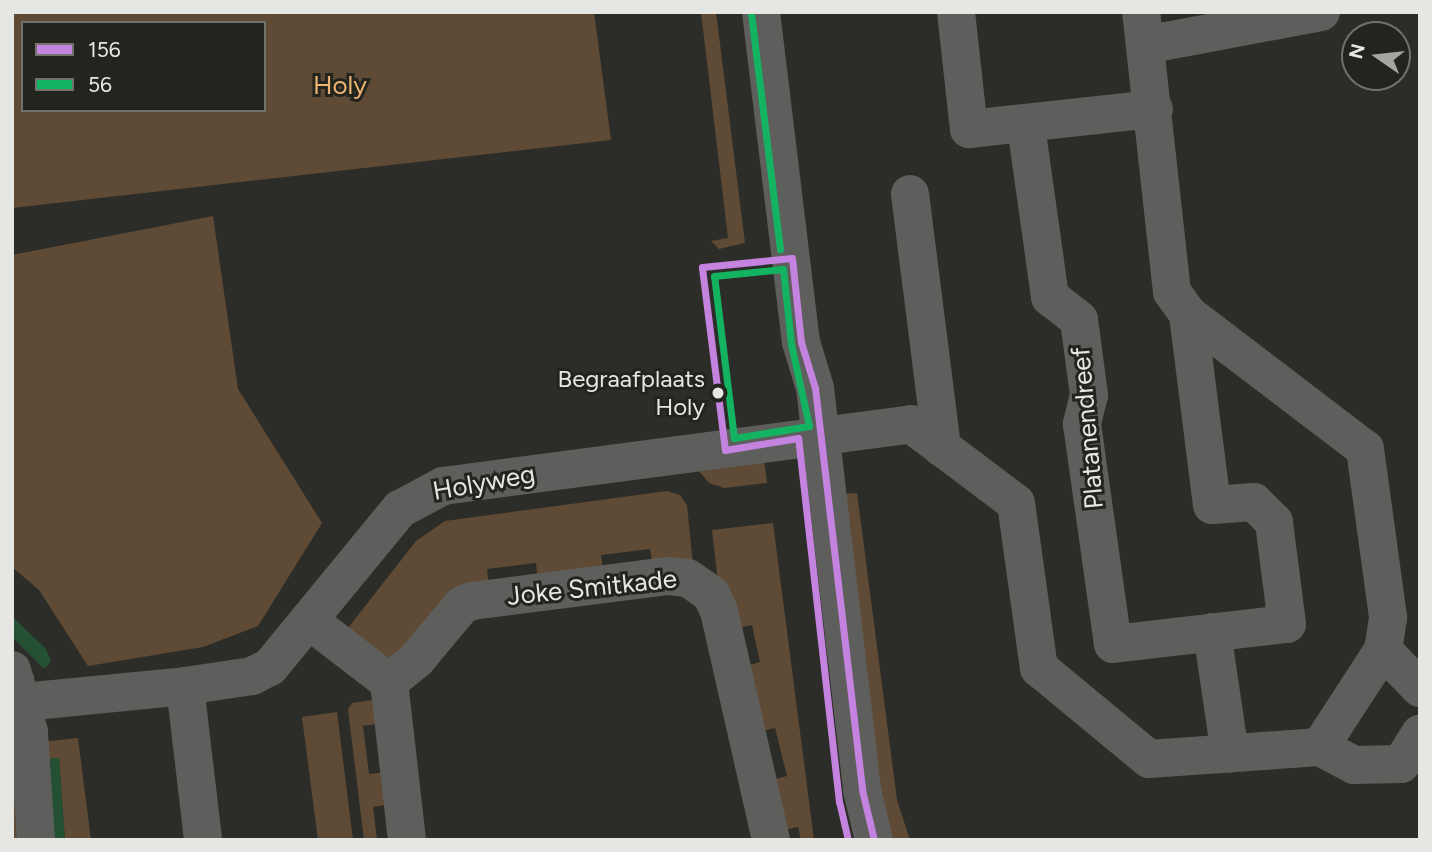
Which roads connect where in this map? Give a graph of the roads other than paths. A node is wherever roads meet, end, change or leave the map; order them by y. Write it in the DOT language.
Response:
graph roads {
  1 [pos="761,12"];
  2 [pos="956,12"];
  3 [pos="1321,12"];
  4 [pos="1143,29"];
  5 [pos="1154,109"];
  6 [pos="1026,126"];
  7 [pos="910,194"];
  8 [pos="1188,314"];
  9 [pos="810,437"];
  10 [pos="942,448"];
  11 [pos="311,622"];
  12 [pos="1212,632"];
  13 [pos="1383,650"];
  14 [pos="389,682"];
  15 [pos="18,686"];
  16 [pos="185,686"];
  17 [pos="1420,688"];
  18 [pos="1420,734"];
  19 [pos="1320,747"];
  20 [pos="1230,754"];
  21 [pos="36,840"];
  22 [pos="203,840"];
  23 [pos="407,840"];
  24 [pos="771,840"];
  25 [pos="848,840"];
  26 [pos="874,840"];
  1 -- 9 [label="street"];
  2 -- 6 [label="street"];
  3 -- 4 [label="street"];
  4 -- 5 [label="street, Platanendreef"];
  5 -- 6 [label="street"];
  5 -- 8 [label="street, Platanendreef"];
  6 -- 12 [label="street, Platanendreef"];
  7 -- 10 [label="street"];
  8 -- 12 [label="street, Platanendreef"];
  8 -- 13 [label="street, Platanendreef"];
  9 -- 10 [label="street"];
  9 -- 11 [label="street, Holyweg"];
  9 -- 25 [label="street"];
  9 -- 26 [label="street"];
  10 -- 20 [label="street"];
  11 -- 14 [label="street"];
  11 -- 16 [label="street, Holyweg"];
  12 -- 20 [label="street"];
  13 -- 17 [label="street"];
  13 -- 19 [label="street, Platanendreef"];
  14 -- 23 [label="street"];
  14 -- 24 [label="street, Joke Smitkade"];
  15 -- 16 [label="street, Holyweg"];
  15 -- 21 [label="street, Holyweg"];
  16 -- 22 [label="street"];
  18 -- 19 [label="street"];
  19 -- 20 [label="street"];
}
